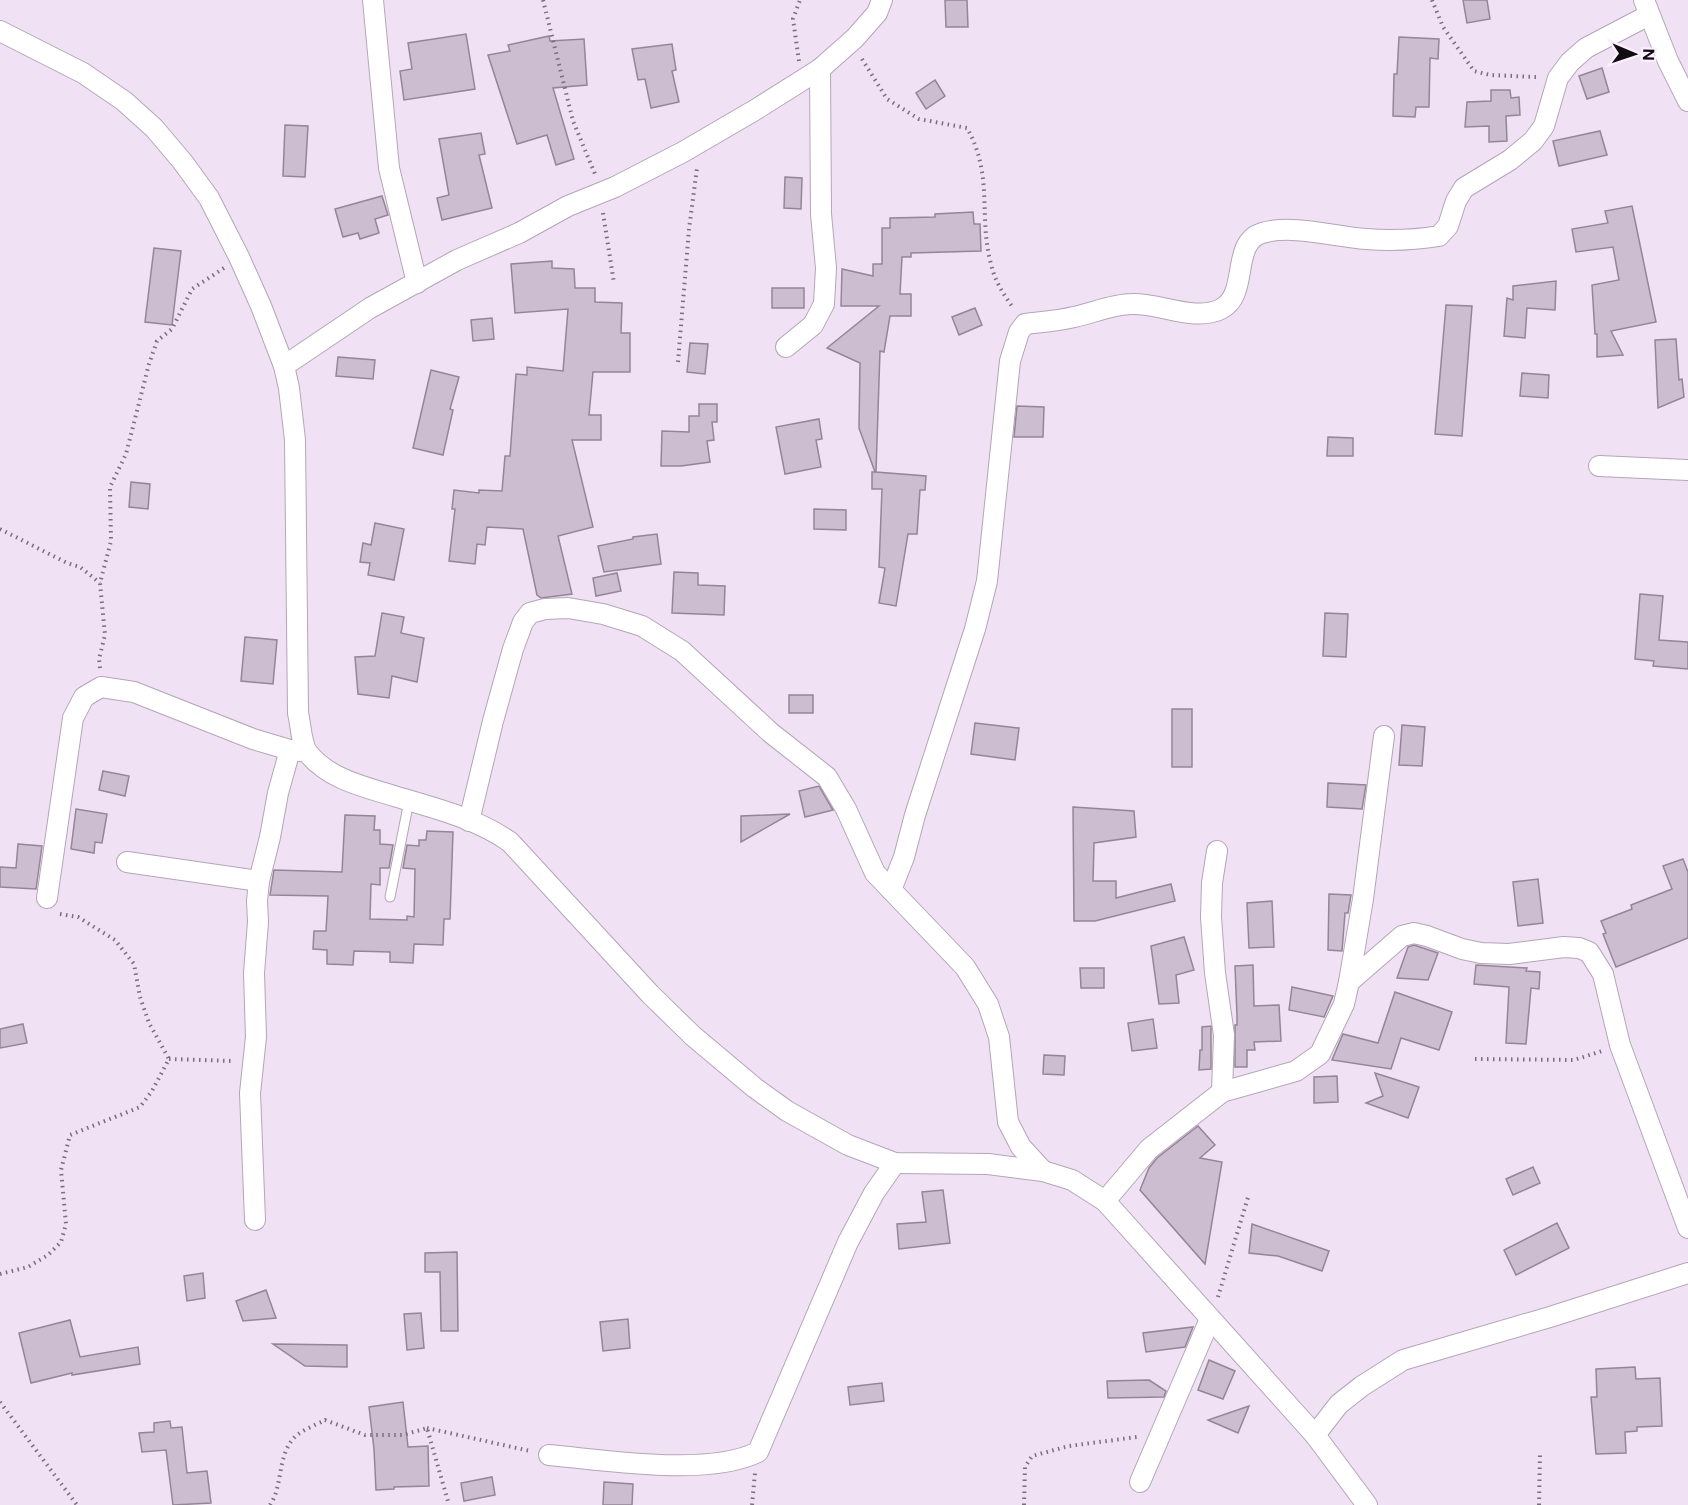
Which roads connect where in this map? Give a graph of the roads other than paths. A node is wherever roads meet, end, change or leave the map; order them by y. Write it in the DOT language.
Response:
graph roads {
  1 [pos="373,0"];
  2 [pos="882,0"];
  3 [pos="1647,7"];
  4 [pos="0,32"];
  5 [pos="820,69"];
  6 [pos="1688,101"];
  7 [pos="417,283"];
  8 [pos="786,347"];
  9 [pos="284,366"];
  10 [pos="1599,466"];
  11 [pos="1688,470"];
  12 [pos="1384,736"];
  13 [pos="298,751"];
  14 [pos="409,801"];
  15 [pos="469,820"];
  16 [pos="1217,852"];
  17 [pos="127,862"];
  18 [pos="259,881"];
  19 [pos="891,890"];
  20 [pos="390,897"];
  21 [pos="47,898"];
  22 [pos="1349,982"];
  23 [pos="1222,1092"];
  24 [pos="894,1163"];
  25 [pos="1043,1171"];
  26 [pos="1105,1201"];
  27 [pos="255,1220"];
  28 [pos="1688,1228"];
  29 [pos="1688,1273"];
  30 [pos="1210,1319"];
  31 [pos="1315,1435"];
  32 [pos="549,1455"];
  33 [pos="1140,1482"];
  34 [pos="1366,1505"];
  1 -- 7 [label="street"];
  2 -- 5 [label="street"];
  3 -- 6 [label="street"];
  3 -- 19 [label="street"];
  4 -- 9 [label="street"];
  5 -- 7 [label="street"];
  5 -- 8 [label="street"];
  7 -- 9 [label="street"];
  9 -- 13 [label="street"];
  10 -- 11 [label="street"];
  12 -- 22 [label="street"];
  13 -- 14 [label="street"];
  13 -- 18 [label="street"];
  13 -- 21 [label="street"];
  14 -- 15 [label="street"];
  14 -- 20 [label="lane"];
  15 -- 19 [label="street"];
  15 -- 24 [label="street"];
  16 -- 23 [label="street"];
  17 -- 18 [label="street"];
  18 -- 27 [label="street"];
  19 -- 25 [label="street"];
  22 -- 23 [label="street"];
  22 -- 28 [label="street"];
  23 -- 26 [label="street"];
  24 -- 25 [label="street"];
  24 -- 32 [label="street"];
  25 -- 26 [label="street"];
  26 -- 30 [label="street"];
  29 -- 31 [label="street"];
  30 -- 31 [label="street"];
  30 -- 33 [label="street"];
  31 -- 34 [label="street"];
}
